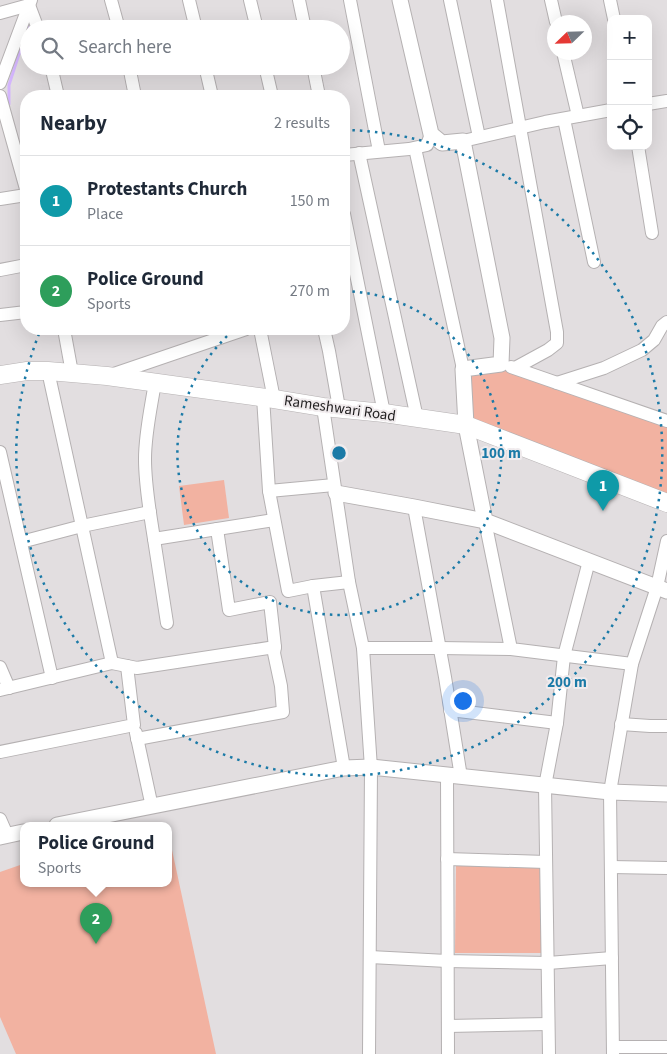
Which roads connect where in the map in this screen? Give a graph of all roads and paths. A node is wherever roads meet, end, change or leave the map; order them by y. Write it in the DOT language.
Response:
graph roads {
  1 [pos="111,0"];
  2 [pos="189,0"];
  3 [pos="250,0"];
  4 [pos="299,0"];
  5 [pos="350,0"];
  6 [pos="400,0"];
  7 [pos="450,0"];
  8 [pos="497,0"];
  9 [pos="551,0"];
  10 [pos="610,0"];
  11 [pos="30,2"];
  12 [pos="0,14"];
  13 [pos="554,15"];
  14 [pos="613,15"];
  15 [pos="23,20"];
  16 [pos="35,20"];
  17 [pos="117,20"];
  18 [pos="193,20"];
  19 [pos="254,20"];
  20 [pos="303,20"];
  21 [pos="20,29"];
  22 [pos="565,60"];
  23 [pos="53,75"];
  24 [pos="131,75"];
  25 [pos="207,75"];
  26 [pos="267,75"];
  27 [pos="315,75"];
  28 [pos="0,83"];
  29 [pos="57,90"];
  30 [pos="134,90"];
  31 [pos="211,90"];
  32 [pos="271,90"];
  33 [pos="318,90"];
  34 [pos="0,96"];
  35 [pos="667,100"];
  36 [pos="652,103"];
  37 [pos="607,111"];
  38 [pos="578,116"];
  39 [pos="564,119"];
  40 [pos="521,128"];
  41 [pos="431,134"];
  42 [pos="5,136"];
  43 [pos="479,137"];
  44 [pos="463,141"];
  45 [pos="415,148"];
  46 [pos="639,150"];
  47 [pos="379,151"];
  48 [pos="359,153"];
  49 [pos="350,154"];
  50 [pos="20,174"];
  51 [pos="20,196"];
  52 [pos="0,199"];
  53 [pos="652,233"];
  54 [pos="350,244"];
  55 [pos="594,262"];
  56 [pos="20,266"];
  57 [pos="0,270"];
  58 [pos="20,313"];
  59 [pos="0,315"];
  60 [pos="667,322"];
  61 [pos="65,335"];
  62 [pos="228,335"];
  63 [pos="261,335"];
  64 [pos="326,335"];
  65 [pos="508,366"];
  66 [pos="463,369"];
  67 [pos="48,370"];
  68 [pos="72,373"];
  69 [pos="0,375"];
  70 [pos="108,376"];
  71 [pos="155,382"];
  72 [pos="557,383"];
  73 [pos="268,398"];
  74 [pos="331,407"];
  75 [pos="384,413"];
  76 [pos="417,418"];
  77 [pos="667,421"];
  78 [pos="466,425"];
  79 [pos="0,452"];
  80 [pos="335,489"];
  81 [pos="270,491"];
  82 [pos="667,503"];
  83 [pos="414,507"];
  84 [pos="150,512"];
  85 [pos="274,520"];
  86 [pos="485,521"];
  87 [pos="82,526"];
  88 [pos="218,529"];
  89 [pos="154,540"];
  90 [pos="667,541"];
  91 [pos="20,542"];
  92 [pos="589,561"];
  93 [pos="349,582"];
  94 [pos="314,586"];
  95 [pos="662,589"];
  96 [pos="167,623"];
  97 [pos="275,647"];
  98 [pos="363,648"];
  99 [pos="439,648"];
  100 [pos="511,649"];
  101 [pos="564,656"];
  102 [pos="112,663"];
  103 [pos="632,664"];
  104 [pos="127,666"];
  105 [pos="0,667"];
  106 [pos="52,678"];
  107 [pos="5,689"];
  108 [pos="450,710"];
  109 [pos="557,723"];
  110 [pos="621,724"];
  111 [pos="134,725"];
  112 [pos="667,726"];
  113 [pos="137,739"];
  114 [pos="0,752"];
  115 [pos="344,768"];
  116 [pos="372,768"];
  117 [pos="454,776"];
  118 [pos="545,786"];
  119 [pos="610,792"];
  120 [pos="667,794"];
  121 [pos="152,807"];
  122 [pos="0,819"];
  123 [pos="73,822"];
  124 [pos="20,833"];
  125 [pos="3,836"];
  126 [pos="447,859"];
  127 [pos="546,862"];
  128 [pos="611,867"];
  129 [pos="667,868"];
  130 [pos="370,957"];
  131 [pos="612,958"];
  132 [pos="448,961"];
  133 [pos="548,963"];
  134 [pos="548,1024"];
  135 [pos="448,1026"];
  136 [pos="667,1047"];
  137 [pos="613,1051"];
  138 [pos="369,1054"];
  139 [pos="448,1054"];
  140 [pos="549,1054"];
  1 -- 17 [label="street"];
  2 -- 18 [label="street"];
  3 -- 19 [label="street"];
  4 -- 20 [label="street"];
  5 -- 47 [label="street"];
  6 -- 41 [label="street"];
  7 -- 43 [label="street"];
  8 -- 40 [label="street"];
  9 -- 13 [label="street"];
  10 -- 14 [label="street"];
  11 -- 12 [label="street"];
  11 -- 15 [label="street"];
  11 -- 16 [label="street"];
  21 -- 28 [label="street"];
  22 -- 38 [label="street"];
  23 -- 29 [label="street"];
  24 -- 30 [label="street"];
  25 -- 31 [label="street"];
  26 -- 32 [label="street"];
  27 -- 33 [label="street"];
  34 -- 42 [label="street"];
  35 -- 36 [label="street"];
  37 -- 38 [label="street"];
  38 -- 39 [label="street"];
  39 -- 40 [label="street"];
  39 -- 55 [label="street"];
  40 -- 43 [label="street"];
  40 -- 65 [label="street"];
  41 -- 44 [label="street"];
  41 -- 45 [label="street"];
  42 -- 50 [label="street"];
  43 -- 44 [label="street"];
  44 -- 65 [label="street"];
  45 -- 47 [label="street"];
  45 -- 66 [label="street"];
  46 -- 53 [label="street"];
  47 -- 48 [label="street"];
  48 -- 49 [label="street"];
  48 -- 76 [label="street"];
  51 -- 52 [label="street"];
  54 -- 75 [label="street"];
  56 -- 57 [label="street"];
  58 -- 59 [label="street"];
  60 -- 72 [label="street"];
  61 -- 68 [label="street"];
  62 -- 70 [label="street"];
  63 -- 73 [label="street"];
  64 -- 74 [label="street"];
  65 -- 66 [label="street"];
  65 -- 72 [label="street"];
  66 -- 78 [label="street"];
  67 -- 68 [label="main road, Rameshwari Road"];
  67 -- 69 [label="main road, Rameshwari Road"];
  67 -- 87 [label="street"];
  68 -- 70 [label="main road, Rameshwari Road"];
  70 -- 71 [label="main road, Rameshwari Road"];
  71 -- 73 [label="main road, Rameshwari Road"];
  71 -- 84 [label="street"];
  72 -- 77 [label="street"];
  73 -- 74 [label="main road, Rameshwari Road"];
  73 -- 81 [label="street"];
  74 -- 75 [label="main road, Rameshwari Road"];
  74 -- 80 [label="street"];
  75 -- 76 [label="main road, Rameshwari Road"];
  76 -- 78 [label="main road, Rameshwari Road"];
  78 -- 82 [label="main road, Rameshwari Road"];
  78 -- 86 [label="street"];
  79 -- 91 [label="street"];
  80 -- 81 [label="street"];
  80 -- 83 [label="street"];
  80 -- 93 [label="street"];
  81 -- 85 [label="street"];
  83 -- 86 [label="street"];
  83 -- 99 [label="street"];
  84 -- 87 [label="street"];
  84 -- 89 [label="street"];
  85 -- 88 [label="street"];
  85 -- 94 [label="street"];
  86 -- 92 [label="street"];
  86 -- 100 [label="street"];
  87 -- 91 [label="street"];
  87 -- 102 [label="street"];
  88 -- 89 [label="street"];
  88 -- 97 [label="street"];
  89 -- 96 [label="street"];
  90 -- 95 [label="street"];
  91 -- 106 [label="street"];
  92 -- 95 [label="street"];
  92 -- 101 [label="street"];
  93 -- 94 [label="street"];
  93 -- 98 [label="street"];
  94 -- 115 [label="street"];
  95 -- 103 [label="street"];
  97 -- 104 [label="street"];
  97 -- 113 [label="street"];
  98 -- 99 [label="street"];
  98 -- 116 [label="street"];
  99 -- 100 [label="street"];
  99 -- 108 [label="street"];
  100 -- 101 [label="street"];
  101 -- 103 [label="street"];
  101 -- 109 [label="street"];
  102 -- 104 [label="street"];
  102 -- 106 [label="street"];
  103 -- 110 [label="street"];
  104 -- 111 [label="street"];
  105 -- 107 [label="street"];
  106 -- 107 [label="street"];
  108 -- 109 [label="street"];
  108 -- 117 [label="street"];
  109 -- 118 [label="street"];
  110 -- 112 [label="street"];
  110 -- 119 [label="street"];
  111 -- 113 [label="street"];
  111 -- 114 [label="street"];
  113 -- 121 [label="street"];
  115 -- 116 [label="street"];
  115 -- 121 [label="street"];
  116 -- 117 [label="street"];
  116 -- 130 [label="street"];
  117 -- 118 [label="street"];
  117 -- 126 [label="street"];
  118 -- 119 [label="street"];
  118 -- 127 [label="street"];
  119 -- 120 [label="street"];
  119 -- 128 [label="street"];
  121 -- 123 [label="street"];
  122 -- 125 [label="street"];
  124 -- 125 [label="street"];
  126 -- 127 [label="street"];
  126 -- 132 [label="street"];
  127 -- 133 [label="street"];
  128 -- 129 [label="street"];
  128 -- 131 [label="street"];
  130 -- 132 [label="street"];
  130 -- 138 [label="street"];
  131 -- 133 [label="street"];
  131 -- 137 [label="street"];
  132 -- 133 [label="street"];
  132 -- 135 [label="street"];
  133 -- 134 [label="street"];
  134 -- 135 [label="street"];
  134 -- 140 [label="street"];
  135 -- 139 [label="street"];
  136 -- 137 [label="street"];
}
